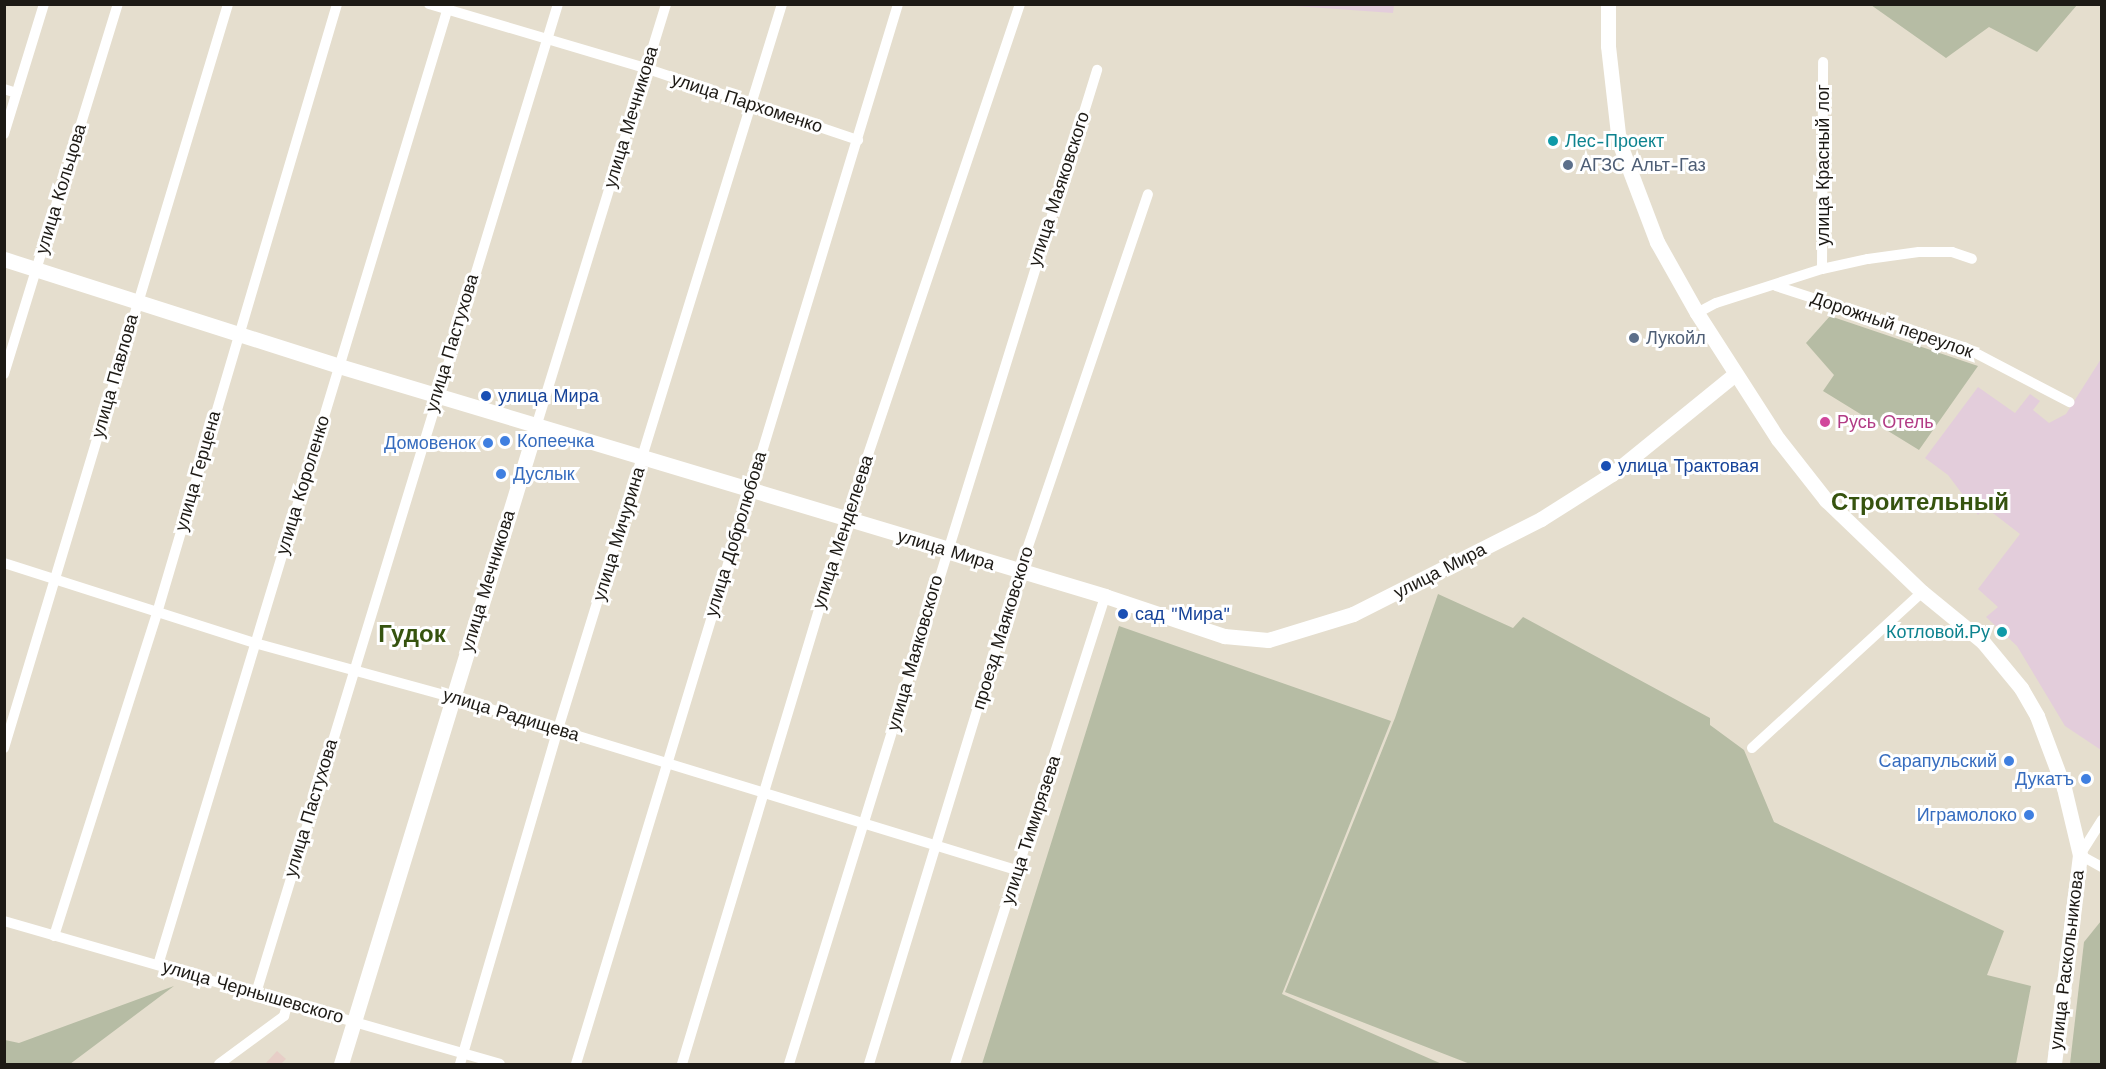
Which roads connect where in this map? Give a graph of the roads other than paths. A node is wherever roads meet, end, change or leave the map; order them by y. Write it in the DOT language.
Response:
graph roads {
  1 [pos="44,4"];
  2 [pos="118,4"];
  3 [pos="228,4"];
  4 [pos="337,4"];
  5 [pos="429,4"];
  6 [pos="558,4"];
  7 [pos="666,4"];
  8 [pos="782,4"];
  9 [pos="898,4"];
  10 [pos="1020,4"];
  11 [pos="1608,4"];
  12 [pos="448,7"];
  13 [pos="547,40"];
  14 [pos="1823,62"];
  15 [pos="645,68"];
  16 [pos="1097,70"];
  17 [pos="4,89"];
  18 [pos="16,93"];
  19 [pos="751,105"];
  20 [pos="4,135"];
  21 [pos="858,140"];
  22 [pos="1148,194"];
  23 [pos="4,259"];
  24 [pos="1972,259"];
  25 [pos="36,269"];
  26 [pos="1822,269"];
  27 [pos="1776,286"];
  28 [pos="137,303"];
  29 [pos="1697,313"];
  30 [pos="237,334"];
  31 [pos="339,366"];
  32 [pos="4,374"];
  33 [pos="1735,374"];
  34 [pos="436,396"];
  35 [pos="2070,402"];
  36 [pos="536,427"];
  37 [pos="643,459"];
  38 [pos="750,490"];
  39 [pos="846,520"];
  40 [pos="945,549"];
  41 [pos="4,563"];
  42 [pos="1019,573"];
  43 [pos="55,580"];
  44 [pos="1922,592"];
  45 [pos="1105,596"];
  46 [pos="157,613"];
  47 [pos="255,643"];
  48 [pos="352,668"];
  49 [pos="451,697"];
  50 [pos="558,729"];
  51 [pos="4,748"];
  52 [pos="1752,748"];
  53 [pos="666,763"];
  54 [pos="764,793"];
  55 [pos="2102,820"];
  56 [pos="865,822"];
  57 [pos="938,846"];
  58 [pos="2080,855"];
  59 [pos="2102,867"];
  60 [pos="1016,870"];
  61 [pos="4,921"];
  62 [pos="54,936"];
  63 [pos="158,965"];
  64 [pos="256,993"];
  65 [pos="288,1002"];
  66 [pos="353,1020"];
  67 [pos="462,1059"];
  68 [pos="219,1065"];
  69 [pos="341,1065"];
  70 [pos="500,1065"];
  71 [pos="576,1065"];
  72 [pos="682,1065"];
  73 [pos="789,1065"];
  74 [pos="869,1065"];
  75 [pos="955,1065"];
  76 [pos="2054,1065"];
  1 -- 18 [label="street"];
  2 -- 25 [label="street, улица Кольцова"];
  3 -- 28 [label="street, улица Павлова"];
  4 -- 30 [label="street, улица Герцена"];
  5 -- 12 [label="street, улица Пархоменко"];
  6 -- 13 [label="street, улица Пастухова"];
  7 -- 15 [label="street, улица Мечникова"];
  8 -- 19 [label="street, улица Мичурина"];
  9 -- 21 [label="street, улица Добролюбова"];
  10 -- 39 [label="street, улица Менделеева"];
  11 -- 29 [label="main road, улица Раскольникова"];
  12 -- 13 [label="street, улица Пархоменко"];
  12 -- 31 [label="street, улица Короленко"];
  13 -- 15 [label="street, улица Пархоменко"];
  13 -- 34 [label="street, улица Пастухова"];
  14 -- 26 [label="street, улица Красный лог"];
  15 -- 19 [label="street, улица Пархоменко"];
  15 -- 36 [label="street, улица Мечникова"];
  16 -- 40 [label="street, улица Маяковского"];
  17 -- 18 [label="street"];
  18 -- 20 [label="street"];
  19 -- 21 [label="street, улица Пархоменко"];
  19 -- 37 [label="street, улица Мичурина"];
  21 -- 38 [label="street, улица Добролюбова"];
  22 -- 42 [label="street, проезд Маяковского"];
  23 -- 25 [label="main road, улица Мира"];
  24 -- 26 [label="street, улица Красный лог"];
  25 -- 28 [label="main road, улица Мира"];
  25 -- 32 [label="street, улица Кольцова"];
  26 -- 27 [label="street, улица Красный лог"];
  27 -- 29 [label="street, улица Красный лог"];
  27 -- 35 [label="street, Дорожный переулок"];
  28 -- 30 [label="main road, улица Мира"];
  28 -- 43 [label="street, улица Павлова"];
  29 -- 33 [label="main road, улица Раскольникова"];
  30 -- 31 [label="main road, улица Мира"];
  30 -- 46 [label="street, улица Герцена"];
  31 -- 34 [label="main road, улица Мира"];
  31 -- 47 [label="street, улица Короленко"];
  33 -- 44 [label="main road, улица Раскольникова"];
  33 -- 45 [label="main road, улица Мира"];
  34 -- 36 [label="main road, улица Мира"];
  34 -- 48 [label="street, улица Пастухова"];
  36 -- 37 [label="main road, улица Мира"];
  36 -- 49 [label="main road, улица Мечникова"];
  37 -- 38 [label="main road, улица Мира"];
  37 -- 50 [label="street, улица Мичурина"];
  38 -- 39 [label="main road, улица Мира"];
  38 -- 53 [label="street, улица Добролюбова"];
  39 -- 40 [label="main road, улица Мира"];
  39 -- 54 [label="street, улица Менделеева"];
  40 -- 42 [label="main road, улица Мира"];
  40 -- 56 [label="street, улица Маяковского"];
  41 -- 43 [label="street, улица Радищева"];
  42 -- 45 [label="main road, улица Мира"];
  42 -- 57 [label="street, проезд Маяковского"];
  43 -- 46 [label="street, улица Радищева"];
  43 -- 51 [label="street, улица Павлова"];
  44 -- 52 [label="street"];
  44 -- 58 [label="main road, улица Раскольникова"];
  45 -- 60 [label="street, улица Тимирязева"];
  46 -- 47 [label="street, улица Радищева"];
  46 -- 62 [label="street, улица Герцена"];
  47 -- 48 [label="street, улица Радищева"];
  47 -- 63 [label="street, улица Короленко"];
  48 -- 49 [label="street, улица Радищева"];
  48 -- 64 [label="street, улица Пастухова"];
  49 -- 50 [label="street, улица Радищева"];
  49 -- 66 [label="main road, улица Мечникова"];
  50 -- 53 [label="street, улица Радищева"];
  50 -- 67 [label="street, улица Мичурина"];
  53 -- 54 [label="street, улица Радищева"];
  53 -- 71 [label="street, улица Добролюбова"];
  54 -- 56 [label="street, улица Радищева"];
  54 -- 72 [label="street, улица Менделеева"];
  55 -- 58 [label="street, улица Раскольникова"];
  56 -- 57 [label="street, улица Радищева"];
  56 -- 73 [label="street, улица Маяковского"];
  57 -- 60 [label="street, улица Радищева"];
  57 -- 74 [label="street, проезд Маяковского"];
  58 -- 59 [label="street"];
  58 -- 76 [label="main road, улица Раскольникова"];
  60 -- 75 [label="street, улица Тимирязева"];
  61 -- 62 [label="street, улица Чернышевского"];
  62 -- 63 [label="street, улица Чернышевского"];
  63 -- 64 [label="street, улица Чернышевского"];
  64 -- 65 [label="street, улица Чернышевского"];
  65 -- 66 [label="street, улица Чернышевского"];
  65 -- 68 [label="street"];
  66 -- 67 [label="street, улица Чернышевского"];
  66 -- 69 [label="main road, улица Мечникова"];
  67 -- 70 [label="street, улица Чернышевского"];
}
